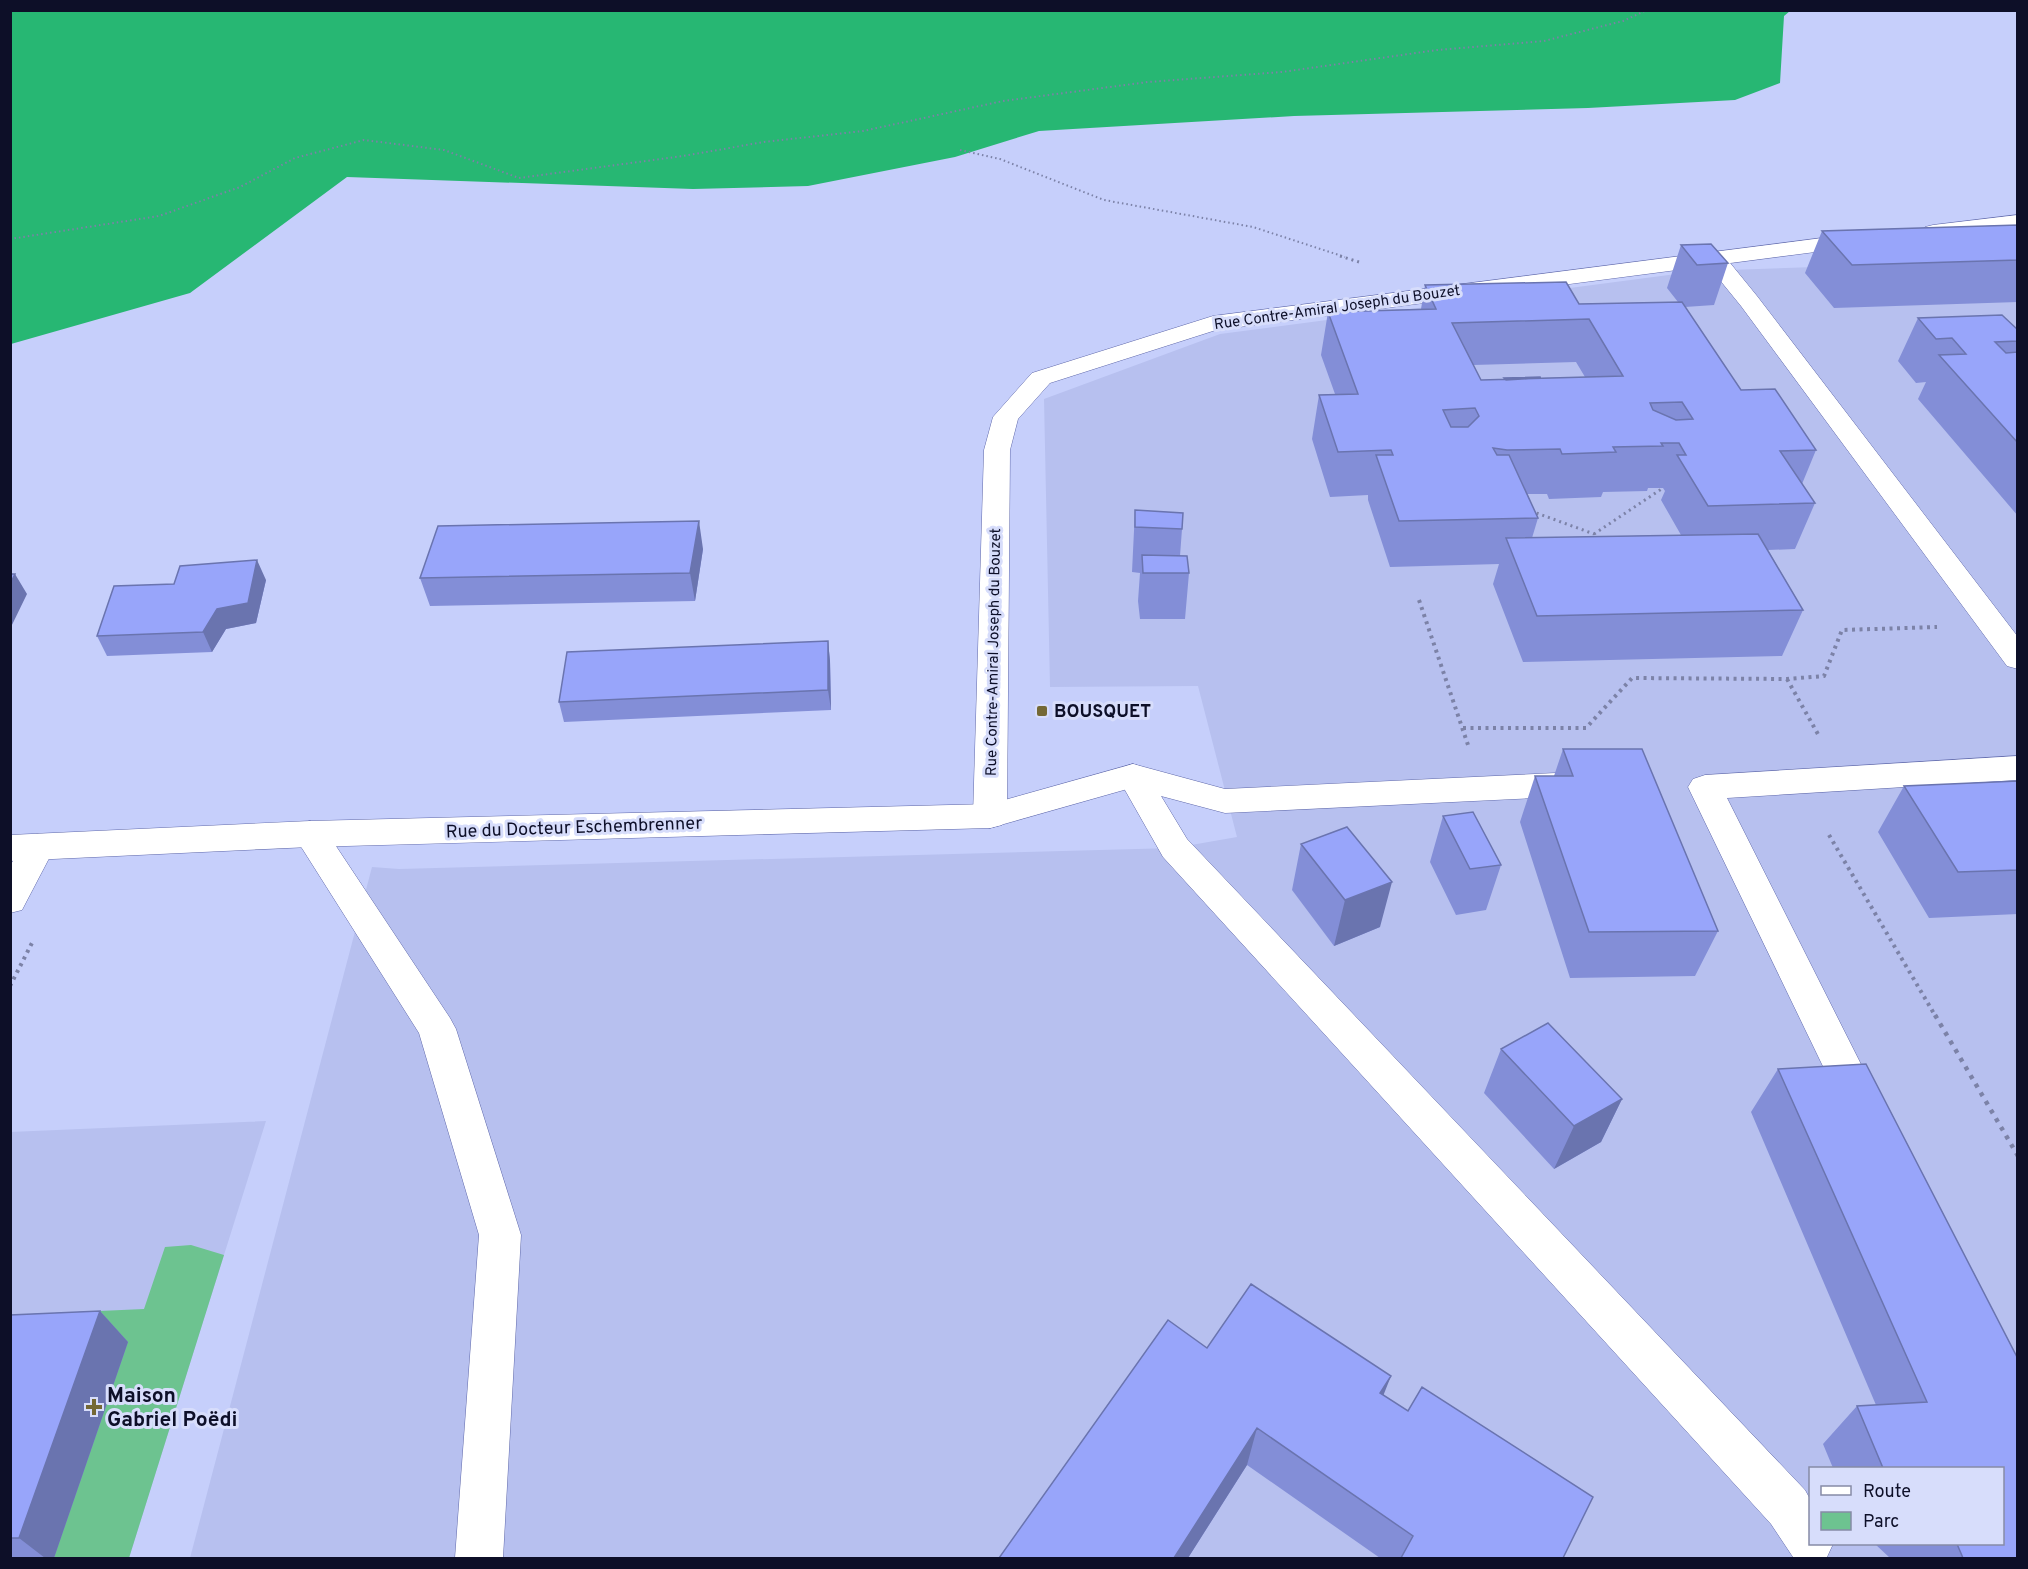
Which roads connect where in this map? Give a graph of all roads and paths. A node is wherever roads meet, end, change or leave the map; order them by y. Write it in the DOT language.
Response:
graph roads {
  1 [pos="1647,10"];
  2 [pos="960,150"];
  3 [pos="2018,221"];
  4 [pos="10,239"];
  5 [pos="1714,258"];
  6 [pos="1434,294"];
  7 [pos="1663,488"];
  8 [pos="1527,509"];
  9 [pos="1594,534"];
  10 [pos="1598,544"];
  11 [pos="1419,600"];
  12 [pos="1993,624"];
  13 [pos="2018,659"];
  14 [pos="1787,679"];
  15 [pos="1463,728"];
  16 [pos="1820,738"];
  17 [pos="2018,768"];
  18 [pos="1133,776"];
  19 [pos="1596,783"];
  20 [pos="1483,788"];
  21 [pos="990,816"];
  22 [pos="310,834"];
  23 [pos="1829,835"];
  24 [pos="24,848"];
  25 [pos="10,900"];
  26 [pos="1873,1129"];
  27 [pos="2018,1156"];
  28 [pos="1809,1538"];
  29 [pos="1814,1545"];
  30 [pos="479,1558"];
  31 [pos="1824,1558"];
  1 -- 4 [label="path"];
  2 -- 6 [label="path"];
  3 -- 5 [label="street, Rue Contre-Amiral Joseph du Bouzet"];
  5 -- 6 [label="street, Rue Contre-Amiral Joseph du Bouzet"];
  5 -- 12 [label="street"];
  6 -- 21 [label="street, Rue Contre-Amiral Joseph du Bouzet"];
  7 -- 9 [label="path"];
  8 -- 9 [label="path"];
  9 -- 10 [label="path"];
  11 -- 15 [label="path"];
  12 -- 13 [label="street"];
  12 -- 14 [label="path"];
  14 -- 15 [label="path"];
  14 -- 16 [label="path"];
  15 -- 20 [label="path"];
  17 -- 26 [label="street"];
  18 -- 20 [label="street"];
  18 -- 21 [label="street, Rue du Docteur Eschembrenner"];
  18 -- 28 [label="street"];
  19 -- 20 [label="street"];
  21 -- 22 [label="street, Rue du Docteur Eschembrenner"];
  22 -- 24 [label="street, Rue du Docteur Eschembrenner"];
  22 -- 30 [label="street"];
  23 -- 27 [label="path"];
  24 -- 25 [label="street"];
  29 -- 31 [label="street"];
}
